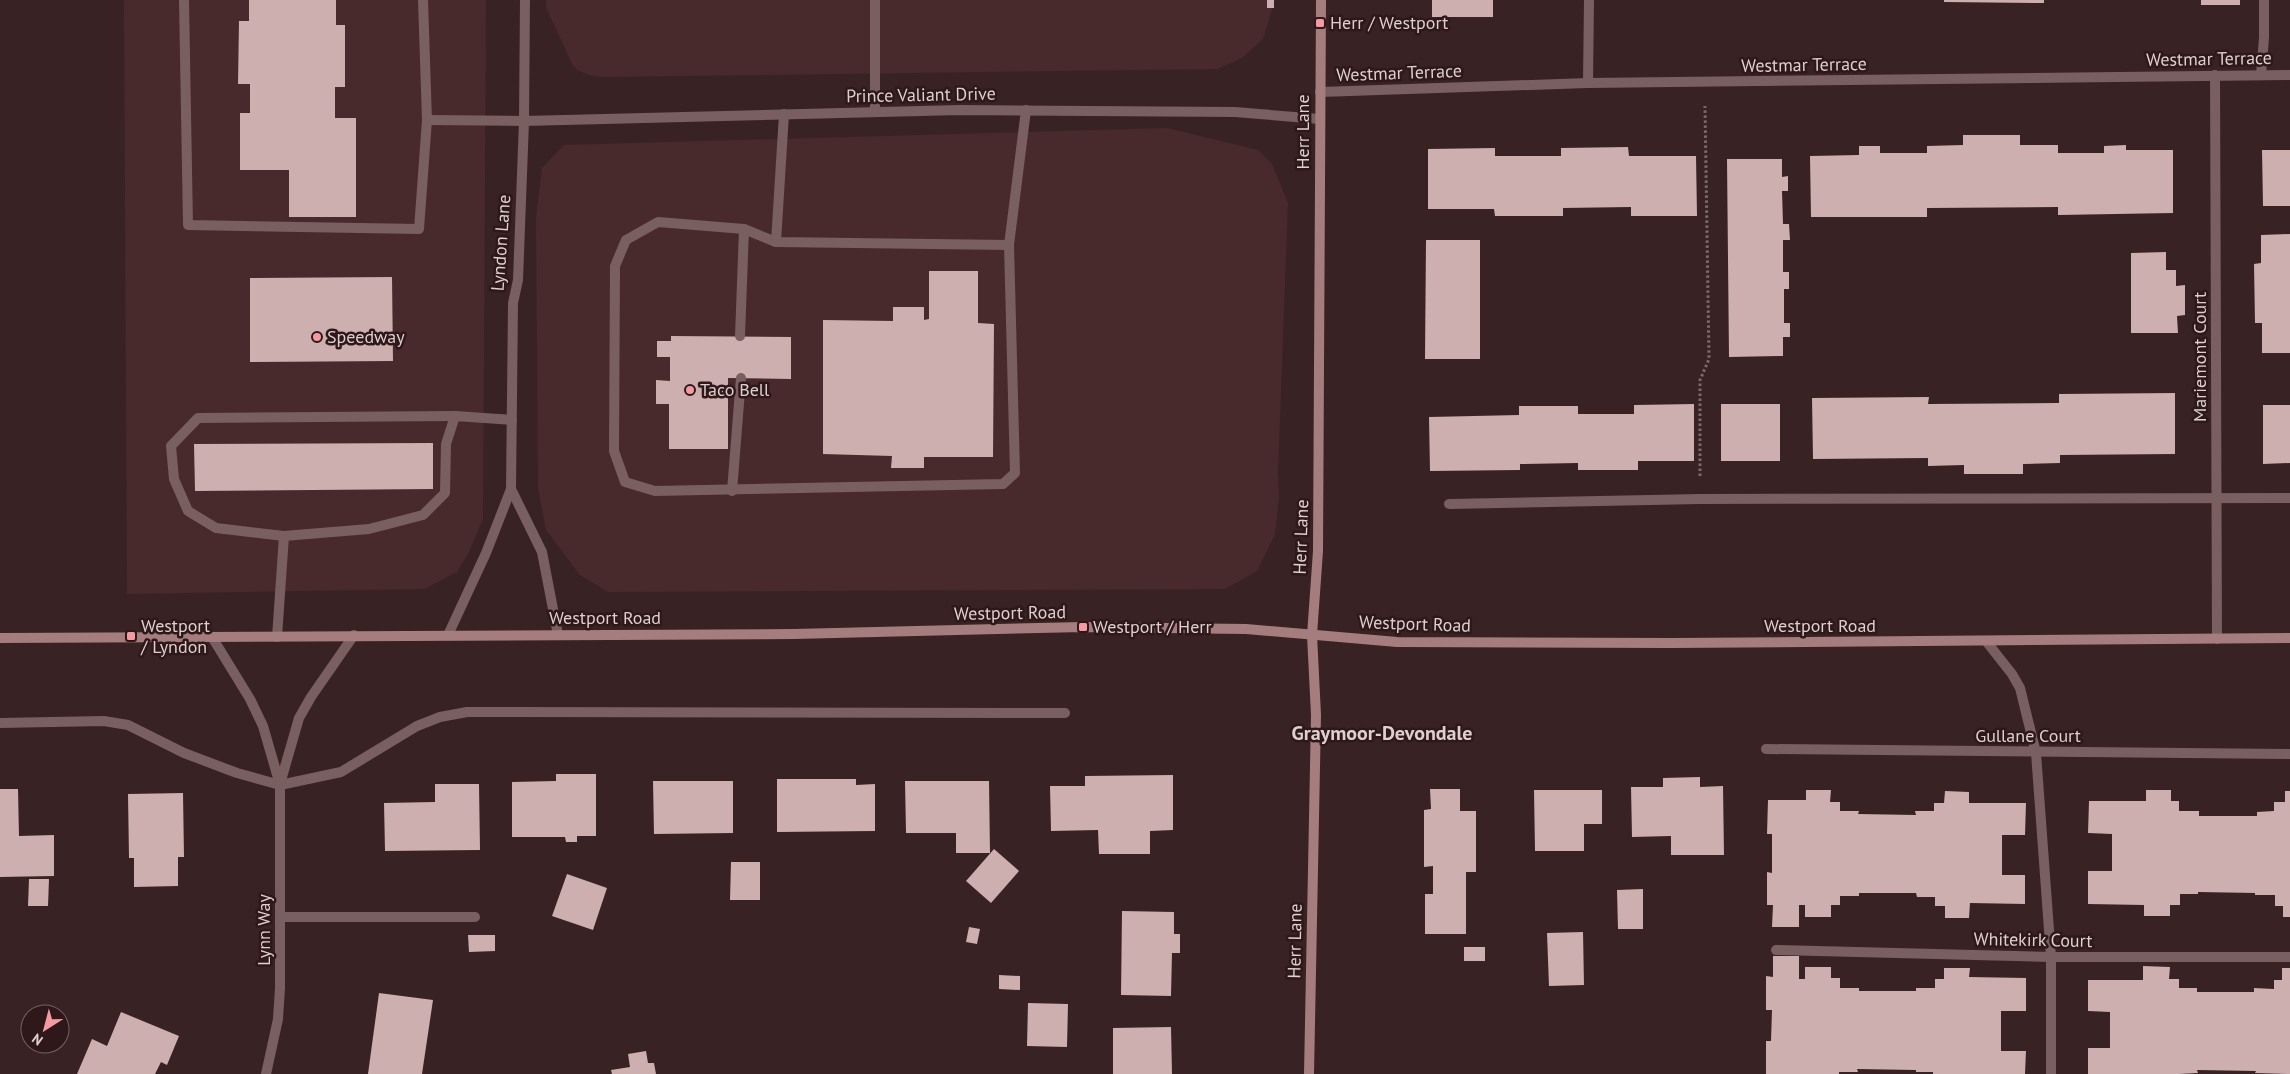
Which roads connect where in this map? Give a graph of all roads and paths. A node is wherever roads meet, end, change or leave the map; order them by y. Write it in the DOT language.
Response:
graph roads {
  1 [pos="184,0"];
  2 [pos="424,0"];
  3 [pos="525,0"];
  4 [pos="875,0"];
  5 [pos="1321,0"];
  6 [pos="1589,0"];
  7 [pos="2264,0"];
  8 [pos="2261,75"];
  9 [pos="2290,75"];
  10 [pos="2215,76"];
  11 [pos="1588,83"];
  12 [pos="1705,83"];
  13 [pos="1320,92"];
  14 [pos="1026,110"];
  15 [pos="875,111"];
  16 [pos="784,114"];
  17 [pos="1319,119"];
  18 [pos="426,120"];
  19 [pos="524,121"];
  20 [pos="744,229"];
  21 [pos="776,242"];
  22 [pos="1009,245"];
  23 [pos="740,336"];
  24 [pos="741,378"];
  25 [pos="455,416"];
  26 [pos="512,420"];
  27 [pos="1700,482"];
  28 [pos="511,489"];
  29 [pos="732,491"];
  30 [pos="2290,498"];
  31 [pos="2217,499"];
  32 [pos="1449,504"];
  33 [pos="284,536"];
  34 [pos="354,635"];
  35 [pos="448,635"];
  36 [pos="558,635"];
  37 [pos="1312,636"];
  38 [pos="212,637"];
  39 [pos="277,637"];
  40 [pos="0,638"];
  41 [pos="2290,638"];
  42 [pos="2218,639"];
  43 [pos="1986,642"];
  44 [pos="1065,714"];
  45 [pos="0,723"];
  46 [pos="1766,749"];
  47 [pos="2036,753"];
  48 [pos="2290,754"];
  49 [pos="280,785"];
  50 [pos="281,917"];
  51 [pos="475,917"];
  52 [pos="1776,950"];
  53 [pos="2051,957"];
  54 [pos="2290,957"];
  55 [pos="266,1074"];
  56 [pos="1309,1074"];
  57 [pos="2051,1074"];
  1 -- 18 [label="street"];
  2 -- 18 [label="street"];
  3 -- 19 [label="street, Lyndon Lane"];
  4 -- 15 [label="street"];
  5 -- 13 [label="main road, Herr Lane"];
  6 -- 11 [label="street"];
  7 -- 8 [label="street"];
  8 -- 9 [label="street, Westmar Terrace"];
  8 -- 10 [label="street, Westmar Terrace"];
  10 -- 12 [label="street, Westmar Terrace"];
  10 -- 31 [label="street, Mariemont Court"];
  11 -- 12 [label="street, Westmar Terrace"];
  11 -- 13 [label="street, Westmar Terrace"];
  12 -- 27 [label="path"];
  13 -- 17 [label="main road, Herr Lane"];
  14 -- 15 [label="street, Prince Valiant Drive"];
  14 -- 17 [label="street, Prince Valiant Drive"];
  14 -- 22 [label="street"];
  15 -- 16 [label="street, Prince Valiant Drive"];
  16 -- 19 [label="street, Prince Valiant Drive"];
  16 -- 21 [label="street"];
  17 -- 37 [label="main road, Herr Lane"];
  18 -- 19 [label="street, Prince Valiant Drive"];
  19 -- 26 [label="street, Lyndon Lane"];
  20 -- 21 [label="street"];
  20 -- 23 [label="street"];
  20 -- 29 [label="street"];
  21 -- 22 [label="street"];
  22 -- 29 [label="street"];
  24 -- 29 [label="street"];
  25 -- 26 [label="street"];
  25 -- 33 [label="street"];
  25 -- 33 [label="street"];
  26 -- 28 [label="street, Lyndon Lane"];
  28 -- 35 [label="street, Lyndon Lane"];
  28 -- 36 [label="street, Lyndon Lane"];
  30 -- 31 [label="street"];
  31 -- 32 [label="street"];
  31 -- 42 [label="street, Mariemont Court"];
  33 -- 39 [label="street"];
  34 -- 35 [label="main road, Westport Road"];
  34 -- 39 [label="main road, Westport Road"];
  34 -- 49 [label="street, Lynn Way"];
  35 -- 36 [label="main road, Westport Road"];
  36 -- 37 [label="main road, Westport Road"];
  37 -- 43 [label="main road, Westport Road"];
  37 -- 56 [label="main road, Herr Lane"];
  38 -- 39 [label="main road, Westport Road"];
  38 -- 40 [label="main road, Westport Road"];
  38 -- 49 [label="street, Lynn Way"];
  41 -- 42 [label="main road, Westport Road"];
  42 -- 43 [label="main road, Westport Road"];
  43 -- 47 [label="street"];
  44 -- 49 [label="street"];
  45 -- 49 [label="street"];
  46 -- 47 [label="street, Gullane Court"];
  47 -- 48 [label="street, Gullane Court"];
  47 -- 53 [label="street"];
  49 -- 50 [label="street, Lynn Way"];
  50 -- 51 [label="street"];
  50 -- 55 [label="street, Lynn Way"];
  52 -- 53 [label="street, Whitekirk Court"];
  53 -- 54 [label="street, Whitekirk Court"];
  53 -- 57 [label="street"];
}
